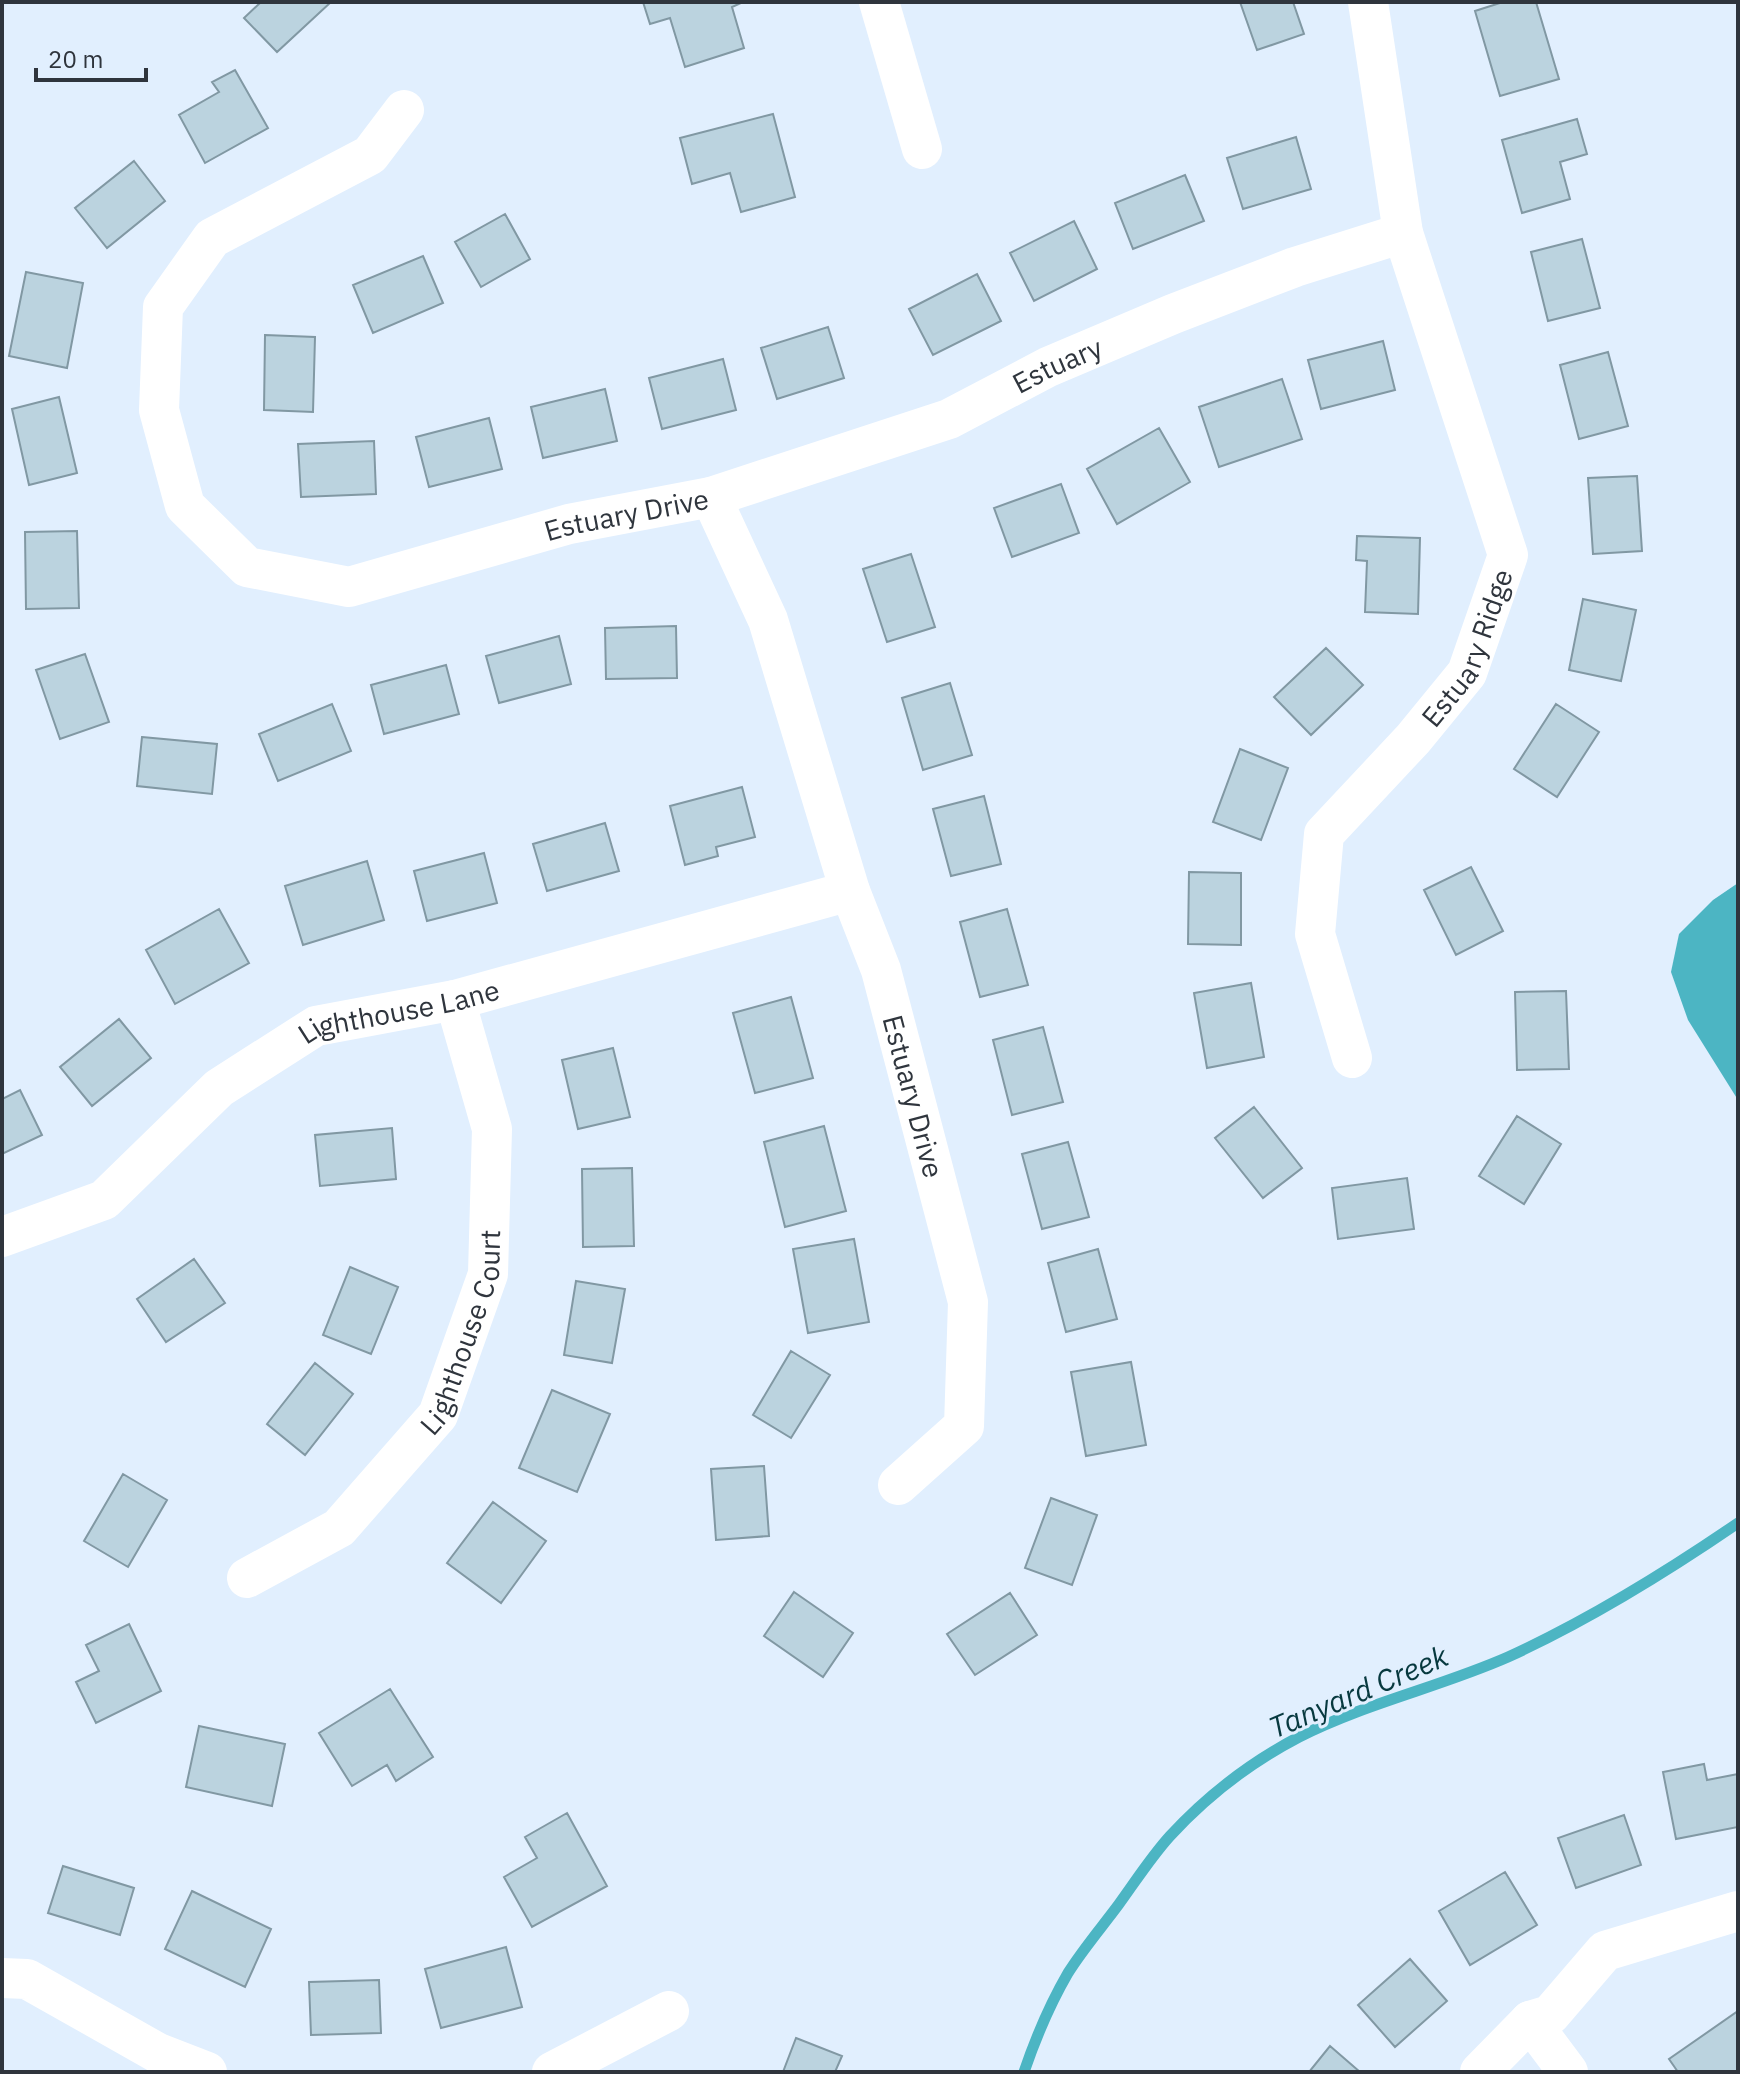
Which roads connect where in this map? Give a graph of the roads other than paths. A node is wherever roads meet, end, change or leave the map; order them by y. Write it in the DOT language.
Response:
graph roads {
  1 [pos="879,2"];
  2 [pos="1368,2"];
  3 [pos="404,110"];
  4 [pos="922,149"];
  5 [pos="1403,233"];
  6 [pos="711,497"];
  7 [pos="850,891"];
  8 [pos="455,1000"];
  9 [pos="1352,1058"];
  10 [pos="2,1237"];
  11 [pos="898,1485"];
  12 [pos="247,1578"];
  13 [pos="1738,1911"];
  14 [pos="2,1978"];
  15 [pos="669,2011"];
  16 [pos="1530,2021"];
  17 [pos="207,2072"];
  18 [pos="552,2072"];
  19 [pos="1480,2072"];
  20 [pos="1568,2072"];
  1 -- 4 [label="street"];
  2 -- 5 [label="street, Estuary Ridge"];
  3 -- 6 [label="street, Estuary Drive"];
  5 -- 6 [label="street, Estuary"];
  5 -- 9 [label="street, Estuary Ridge"];
  6 -- 7 [label="street, Estuary Drive"];
  7 -- 8 [label="street, Lighthouse Lane"];
  7 -- 11 [label="street, Estuary Drive"];
  8 -- 10 [label="street, Lighthouse Lane"];
  8 -- 12 [label="street, Lighthouse Court"];
  13 -- 16 [label="street"];
  14 -- 17 [label="street"];
  15 -- 18 [label="street"];
  16 -- 19 [label="street"];
  16 -- 20 [label="street"];
}
